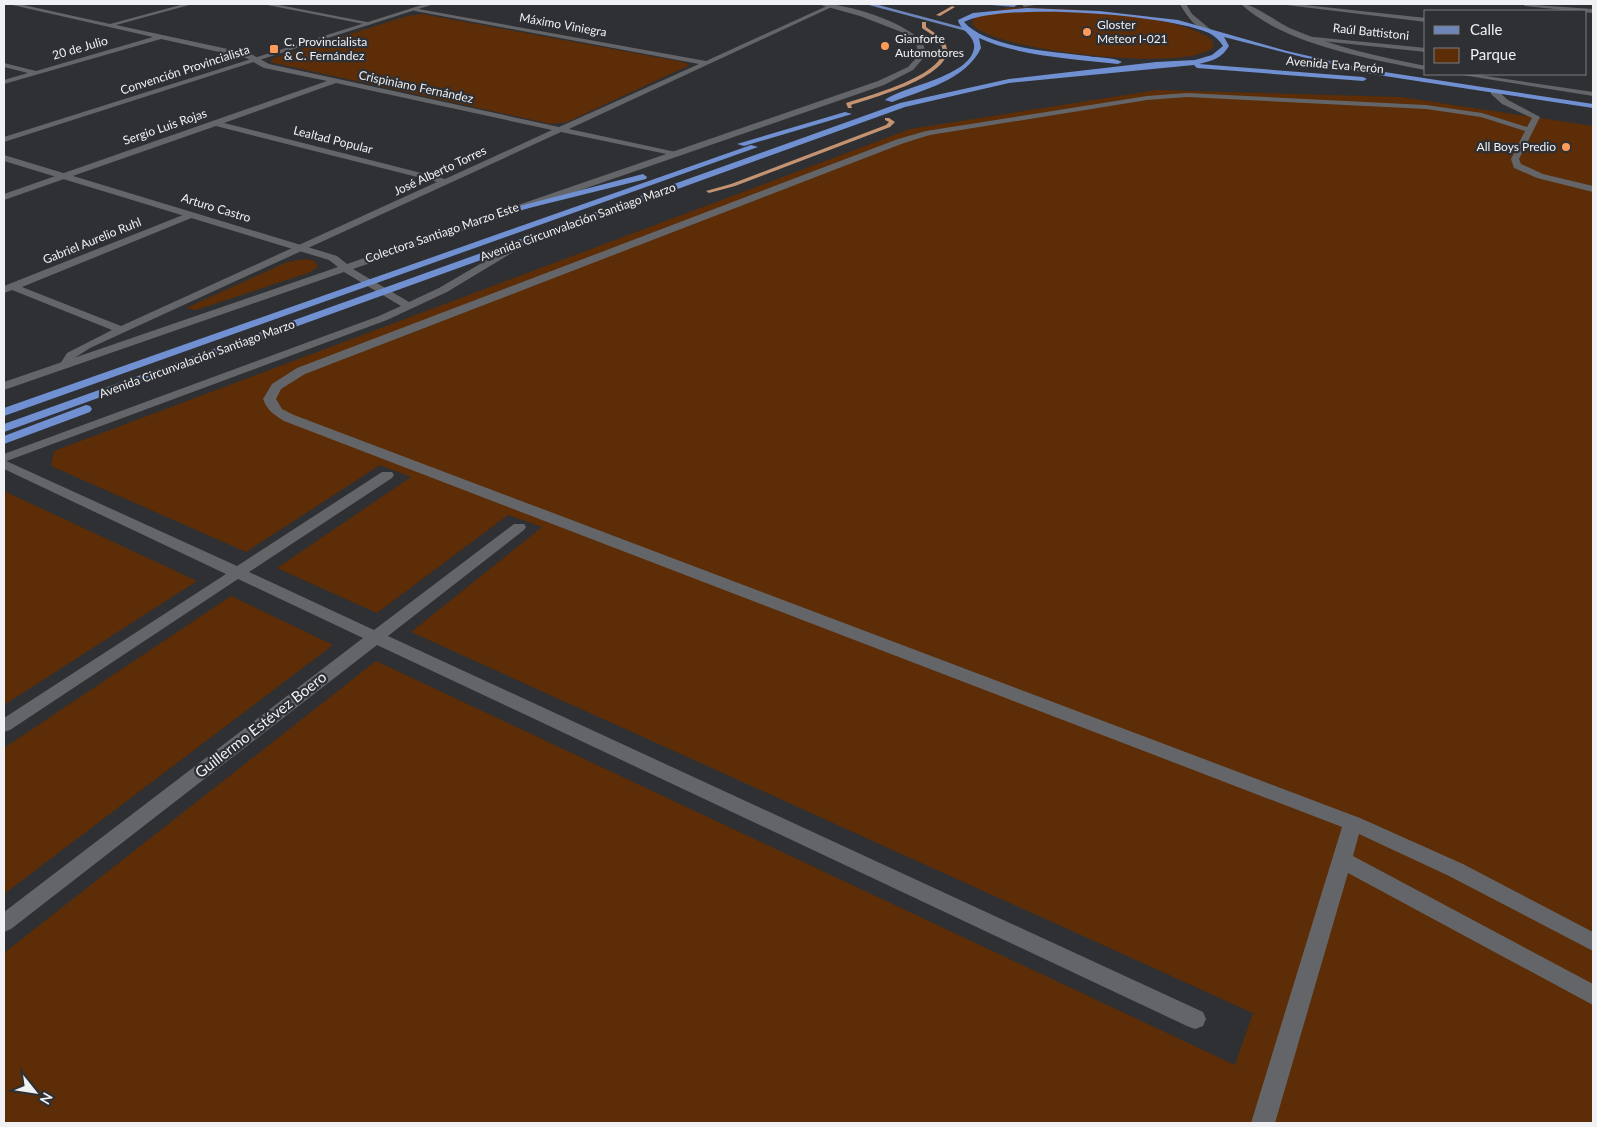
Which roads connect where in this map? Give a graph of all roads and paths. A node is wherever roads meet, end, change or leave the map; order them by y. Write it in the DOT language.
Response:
graph roads {
  1 [pos="11,4"];
  2 [pos="190,4"];
  3 [pos="265,4"];
  4 [pos="431,4"];
  5 [pos="820,4"];
  6 [pos="868,4"];
  7 [pos="983,4"];
  8 [pos="1037,4"];
  9 [pos="1183,4"];
  10 [pos="1244,4"];
  11 [pos="1281,4"];
  12 [pos="1525,4"];
  13 [pos="1014,5"];
  14 [pos="1024,5"];
  15 [pos="831,6"];
  16 [pos="415,9"];
  17 [pos="1583,10"];
  18 [pos="1424,20"];
  19 [pos="369,23"];
  20 [pos="109,25"];
  21 [pos="967,30"];
  22 [pos="1210,31"];
  23 [pos="162,37"];
  24 [pos="1314,39"];
  25 [pos="1424,50"];
  26 [pos="256,59"];
  27 [pos="708,63"];
  28 [pos="1164,64"];
  29 [pos="1173,64"];
  30 [pos="4,65"];
  31 [pos="1424,68"];
  32 [pos="35,73"];
  33 [pos="1467,75"];
  34 [pos="335,81"];
  35 [pos="4,82"];
  36 [pos="1494,92"];
  37 [pos="1593,94"];
  38 [pos="880,102"];
  39 [pos="1593,106"];
  40 [pos="214,123"];
  41 [pos="560,130"];
  42 [pos="1529,130"];
  43 [pos="4,140"];
  44 [pos="673,154"];
  45 [pos="4,158"];
  46 [pos="63,176"];
  47 [pos="446,182"];
  48 [pos="1593,189"];
  49 [pos="4,197"];
  50 [pos="517,208"];
  51 [pos="190,215"];
  52 [pos="530,239"];
  53 [pos="302,248"];
  54 [pos="345,266"];
  55 [pos="369,283"];
  56 [pos="8,288"];
  57 [pos="384,292"];
  58 [pos="408,306"];
  59 [pos="261,322"];
  60 [pos="122,330"];
  61 [pos="229,347"];
  62 [pos="66,364"];
  63 [pos="4,386"];
  64 [pos="4,401"];
  65 [pos="4,412"];
  66 [pos="4,428"];
  67 [pos="4,440"];
  68 [pos="4,458"];
  69 [pos="4,464"];
  70 [pos="387,475"];
  71 [pos="519,527"];
  72 [pos="237,573"];
  73 [pos="375,637"];
  74 [pos="4,726"];
  75 [pos="1353,823"];
  76 [pos="1342,860"];
  77 [pos="4,923"];
  78 [pos="1593,942"];
  79 [pos="1593,995"];
  80 [pos="1195,1019"];
  81 [pos="1263,1123"];
  1 -- 20 [label="street, Crispiniano Fernández"];
  2 -- 20 [label="street, 20 de Julio"];
  3 -- 19 [label="street"];
  4 -- 16 [label="street, Convención Provincialista"];
  5 -- 15 [label="street"];
  6 -- 21 [label="main road"];
  7 -- 13 [label="main road"];
  8 -- 14 [label="street"];
  9 -- 22 [label="street"];
  10 -- 24 [label="street"];
  11 -- 18 [label="street"];
  12 -- 17 [label="street"];
  13 -- 14 [label="highway, Avenida Eva Perón"];
  13 -- 21 [label="highway, Avenida Eva Perón"];
  14 -- 22 [label="highway, Avenida Eva Perón"];
  15 -- 27 [label="street, José Alberto Torres"];
  15 -- 44 [label="street, Colectora Santiago Marzo Este"];
  16 -- 19 [label="street, Convención Provincialista"];
  16 -- 27 [label="street, Máximo Viniegra"];
  19 -- 26 [label="street, Convención Provincialista"];
  20 -- 23 [label="street, Crispiniano Fernández"];
  21 -- 28 [label="highway"];
  21 -- 38 [label="highway"];
  22 -- 29 [label="highway"];
  22 -- 36 [label="highway, Avenida Eva Perón"];
  23 -- 26 [label="street, Crispiniano Fernández"];
  23 -- 32 [label="street, 20 de Julio"];
  24 -- 25 [label="street, Raúl Battistoni"];
  24 -- 31 [label="street"];
  26 -- 34 [label="street, Crispiniano Fernández"];
  26 -- 43 [label="street, Convención Provincialista"];
  27 -- 41 [label="street, José Alberto Torres"];
  28 -- 29 [label="highway"];
  28 -- 52 [label="highway, Avenida Circunvalación Santiago Marzo"];
  29 -- 36 [label="highway, Avenida Eva Perón"];
  30 -- 32 [label="street"];
  32 -- 35 [label="street, 20 de Julio"];
  33 -- 37 [label="street"];
  34 -- 40 [label="street, Sergio Luis Rojas"];
  34 -- 41 [label="street, Crispiniano Fernández"];
  36 -- 39 [label="highway, Avenida Eva Perón"];
  36 -- 42 [label="street"];
  40 -- 46 [label="street, Sergio Luis Rojas"];
  40 -- 47 [label="street, Lealtad Popular"];
  41 -- 44 [label="street, Crispiniano Fernández"];
  41 -- 47 [label="street, José Alberto Torres"];
  42 -- 48 [label="street"];
  42 -- 75 [label="street"];
  44 -- 50 [label="street, Colectora Santiago Marzo Este"];
  45 -- 46 [label="street, Arturo Castro"];
  46 -- 49 [label="street, Sergio Luis Rojas"];
  46 -- 51 [label="street, Arturo Castro"];
  47 -- 53 [label="street, José Alberto Torres"];
  50 -- 54 [label="street, Colectora Santiago Marzo Este"];
  50 -- 55 [label="highway, Avenida Circunvalación Santiago Marzo"];
  51 -- 53 [label="street, Arturo Castro"];
  51 -- 56 [label="street, Gabriel Aurelio Ruhl"];
  52 -- 57 [label="highway, Avenida Circunvalación Santiago Marzo"];
  52 -- 58 [label="street"];
  53 -- 54 [label="street, Arturo Castro"];
  53 -- 60 [label="street, José Alberto Torres"];
  54 -- 55 [label="street, Arturo Castro"];
  54 -- 62 [label="street, Colectora Santiago Marzo Este"];
  55 -- 57 [label="street, Arturo Castro"];
  55 -- 59 [label="highway, Avenida Circunvalación Santiago Marzo"];
  56 -- 60 [label="street"];
  57 -- 58 [label="street, Arturo Castro"];
  57 -- 61 [label="highway, Avenida Circunvalación Santiago Marzo"];
  58 -- 68 [label="street"];
  59 -- 64 [label="highway"];
  59 -- 65 [label="highway, Avenida Circunvalación Santiago Marzo"];
  60 -- 62 [label="street, José Alberto Torres"];
  61 -- 66 [label="highway, Avenida Circunvalación Santiago Marzo"];
  61 -- 67 [label="highway"];
  62 -- 63 [label="street, Colectora Santiago Marzo Este"];
  69 -- 72 [label="street"];
  70 -- 72 [label="street"];
  71 -- 73 [label="street, Guillermo Estévez Boero"];
  72 -- 73 [label="street"];
  72 -- 74 [label="street"];
  73 -- 77 [label="street, Guillermo Estévez Boero"];
  73 -- 80 [label="street"];
  75 -- 76 [label="street"];
  75 -- 78 [label="street"];
  76 -- 79 [label="street"];
  76 -- 81 [label="street"];
}
